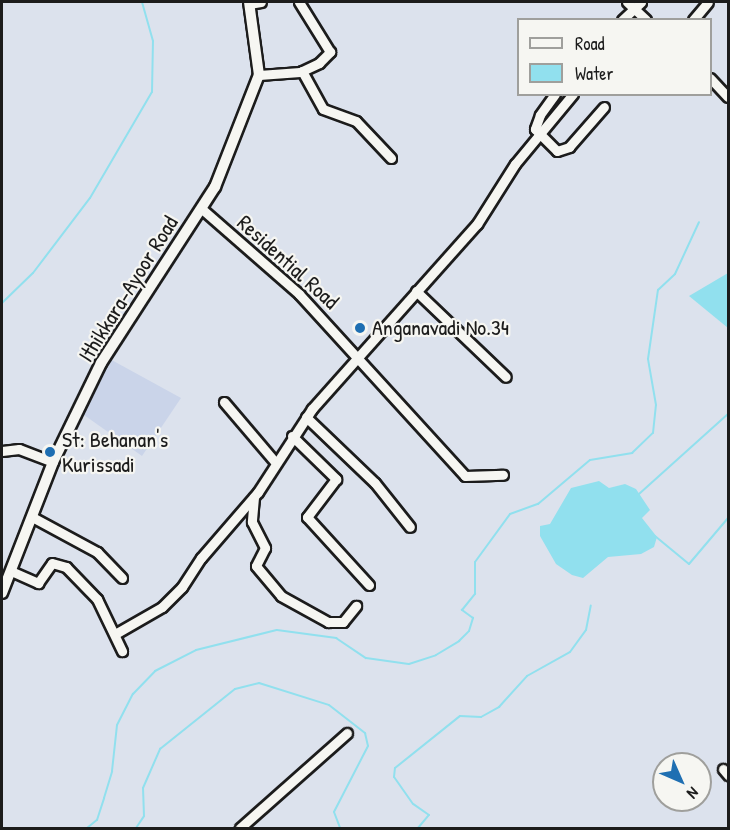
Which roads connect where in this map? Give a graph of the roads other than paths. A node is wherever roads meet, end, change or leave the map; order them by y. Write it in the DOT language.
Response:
graph roads {
  1 [pos="261,2"];
  2 [pos="299,2"];
  3 [pos="708,2"];
  4 [pos="249,3"];
  5 [pos="634,4"];
  6 [pos="624,18"];
  7 [pos="644,18"];
  8 [pos="695,18"];
  9 [pos="303,71"];
  10 [pos="259,75"];
  11 [pos="712,79"];
  12 [pos="554,96"];
  13 [pos="571,96"];
  14 [pos="729,97"];
  15 [pos="604,107"];
  16 [pos="537,134"];
  17 [pos="391,158"];
  18 [pos="202,209"];
  19 [pos="416,291"];
  20 [pos="357,356"];
  21 [pos="506,377"];
  22 [pos="224,402"];
  23 [pos="306,417"];
  24 [pos="292,436"];
  25 [pos="2,451"];
  26 [pos="53,462"];
  27 [pos="274,462"];
  28 [pos="503,474"];
  29 [pos="254,497"];
  30 [pos="34,518"];
  31 [pos="410,527"];
  32 [pos="11,571"];
  33 [pos="122,578"];
  34 [pos="369,585"];
  35 [pos="2,592"];
  36 [pos="356,606"];
  37 [pos="115,634"];
  38 [pos="122,651"];
  39 [pos="347,733"];
  40 [pos="240,828"];
  1 -- 4 [label="street"];
  2 -- 9 [label="street"];
  3 -- 8 [label="street"];
  4 -- 10 [label="main road, Ithikkara-Ayoor Road"];
  5 -- 6 [label="street"];
  5 -- 7 [label="street"];
  9 -- 10 [label="street"];
  9 -- 17 [label="street"];
  10 -- 18 [label="main road, Ithikkara-Ayoor Road"];
  11 -- 14 [label="street"];
  12 -- 16 [label="street"];
  13 -- 16 [label="street"];
  15 -- 16 [label="street"];
  16 -- 19 [label="street"];
  18 -- 20 [label="street, Residential Road"];
  18 -- 26 [label="main road, Ithikkara-Ayoor Road"];
  19 -- 20 [label="street"];
  19 -- 21 [label="street"];
  20 -- 23 [label="street"];
  20 -- 28 [label="street, Residential Road"];
  22 -- 27 [label="street"];
  23 -- 24 [label="street"];
  23 -- 31 [label="street"];
  24 -- 27 [label="street"];
  24 -- 34 [label="street"];
  25 -- 26 [label="street"];
  26 -- 30 [label="main road, Ithikkara-Ayoor Road"];
  27 -- 29 [label="street"];
  29 -- 36 [label="street"];
  29 -- 37 [label="street"];
  30 -- 32 [label="main road, Ithikkara-Ayoor Road"];
  30 -- 33 [label="street"];
  32 -- 35 [label="main road, Ithikkara-Ayoor Road"];
  32 -- 37 [label="street"];
  37 -- 38 [label="street"];
  39 -- 40 [label="street"];
}
